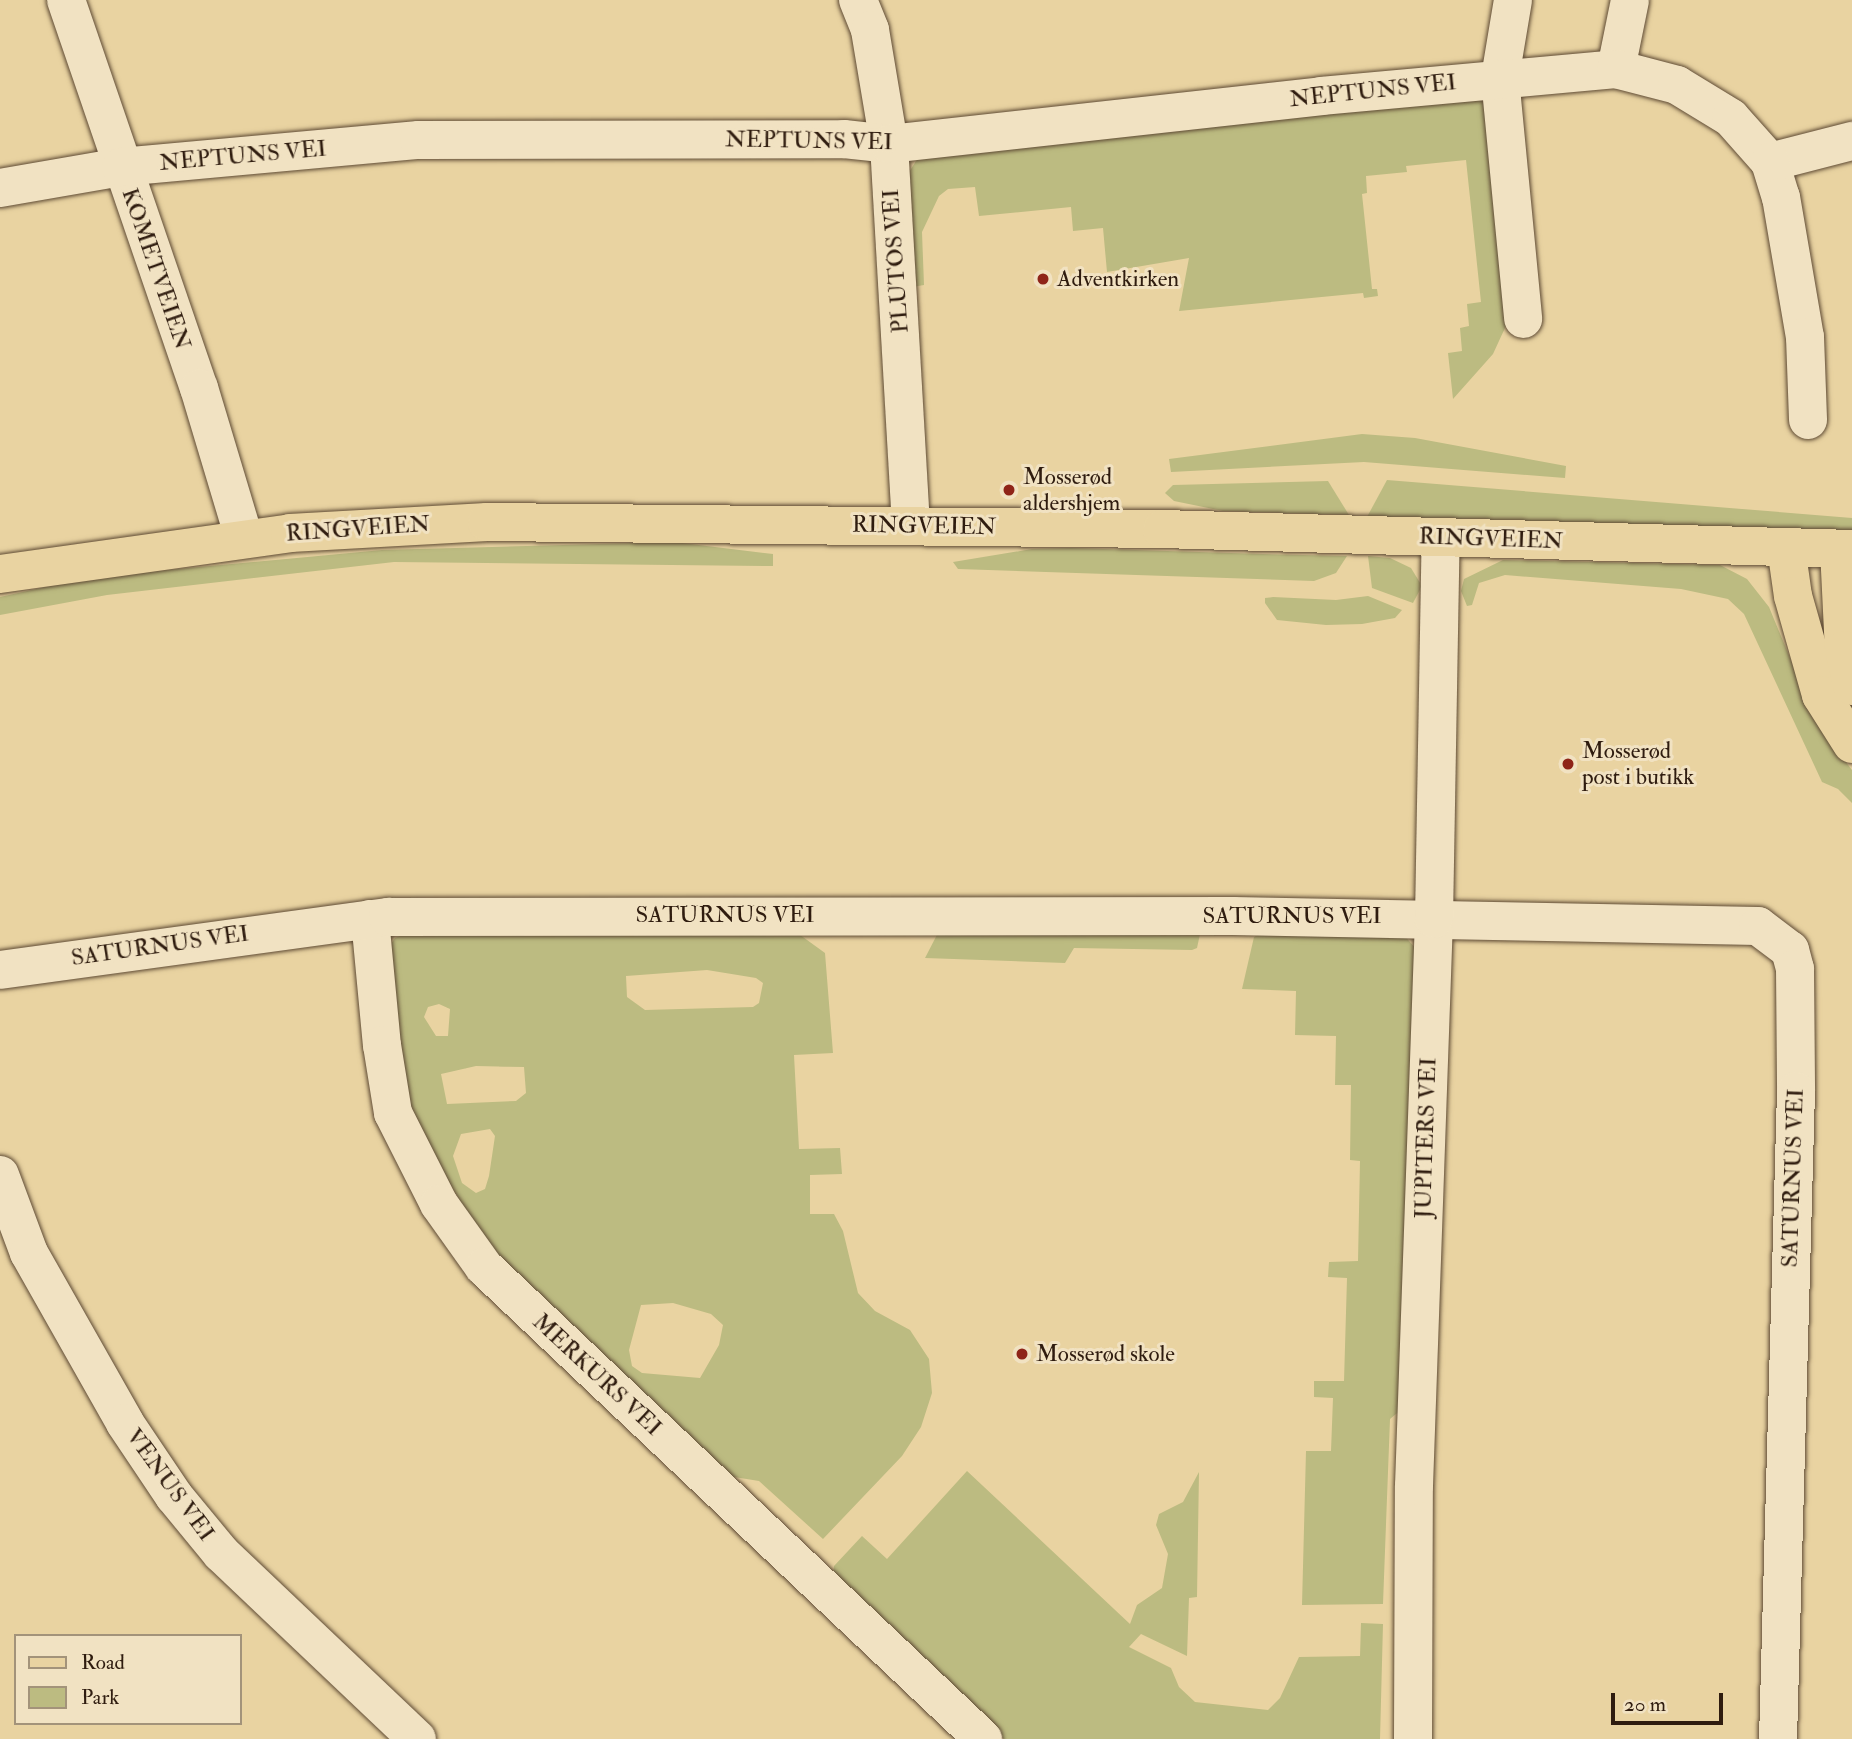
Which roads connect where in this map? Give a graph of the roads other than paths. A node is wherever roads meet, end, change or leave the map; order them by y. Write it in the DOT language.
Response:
graph roads {
  1 [pos="66,0"];
  2 [pos="858,0"];
  3 [pos="1513,0"];
  4 [pos="1630,0"];
  5 [pos="1616,69"];
  6 [pos="1500,78"];
  7 [pos="1852,141"];
  8 [pos="889,144"];
  9 [pos="1770,162"];
  10 [pos="121,167"];
  11 [pos="0,188"];
  12 [pos="1523,319"];
  13 [pos="1808,420"];
  14 [pos="911,525"];
  15 [pos="1441,537"];
  16 [pos="244,538"];
  17 [pos="1786,547"];
  18 [pos="1845,549"];
  19 [pos="0,574"];
  20 [pos="1852,686"];
  21 [pos="1852,744"];
  22 [pos="370,919"];
  23 [pos="1434,919"];
  24 [pos="0,970"];
  25 [pos="0,1175"];
  26 [pos="417,1739"];
  27 [pos="983,1739"];
  28 [pos="1413,1739"];
  29 [pos="1778,1739"];
  1 -- 10 [label="street, KOMETVEIEN"];
  2 -- 8 [label="street, PLUTOS VEI"];
  3 -- 6 [label="street"];
  4 -- 5 [label="street"];
  5 -- 6 [label="street, NEPTUNS VEI"];
  5 -- 9 [label="street, NEPTUNS VEI"];
  6 -- 8 [label="street, NEPTUNS VEI"];
  6 -- 12 [label="street"];
  7 -- 9 [label="street"];
  8 -- 10 [label="street, NEPTUNS VEI"];
  8 -- 14 [label="street, PLUTOS VEI"];
  9 -- 13 [label="street, NEPTUNS VEI"];
  10 -- 11 [label="street, NEPTUNS VEI"];
  10 -- 16 [label="street, KOMETVEIEN"];
  14 -- 15 [label="main road, RINGVEIEN"];
  14 -- 16 [label="main road, RINGVEIEN"];
  15 -- 17 [label="main road, RINGVEIEN"];
  15 -- 23 [label="street, JUPITERS VEI"];
  16 -- 19 [label="main road, RINGVEIEN"];
  17 -- 18 [label="main road, RINGVEIEN"];
  17 -- 21 [label="main road"];
  18 -- 20 [label="main road"];
  22 -- 23 [label="street, SATURNUS VEI"];
  22 -- 24 [label="street, SATURNUS VEI"];
  22 -- 27 [label="street, MERKURS VEI"];
  23 -- 28 [label="street, JUPITERS VEI"];
  23 -- 29 [label="street, SATURNUS VEI"];
  25 -- 26 [label="street, VENUS VEI"];
}
